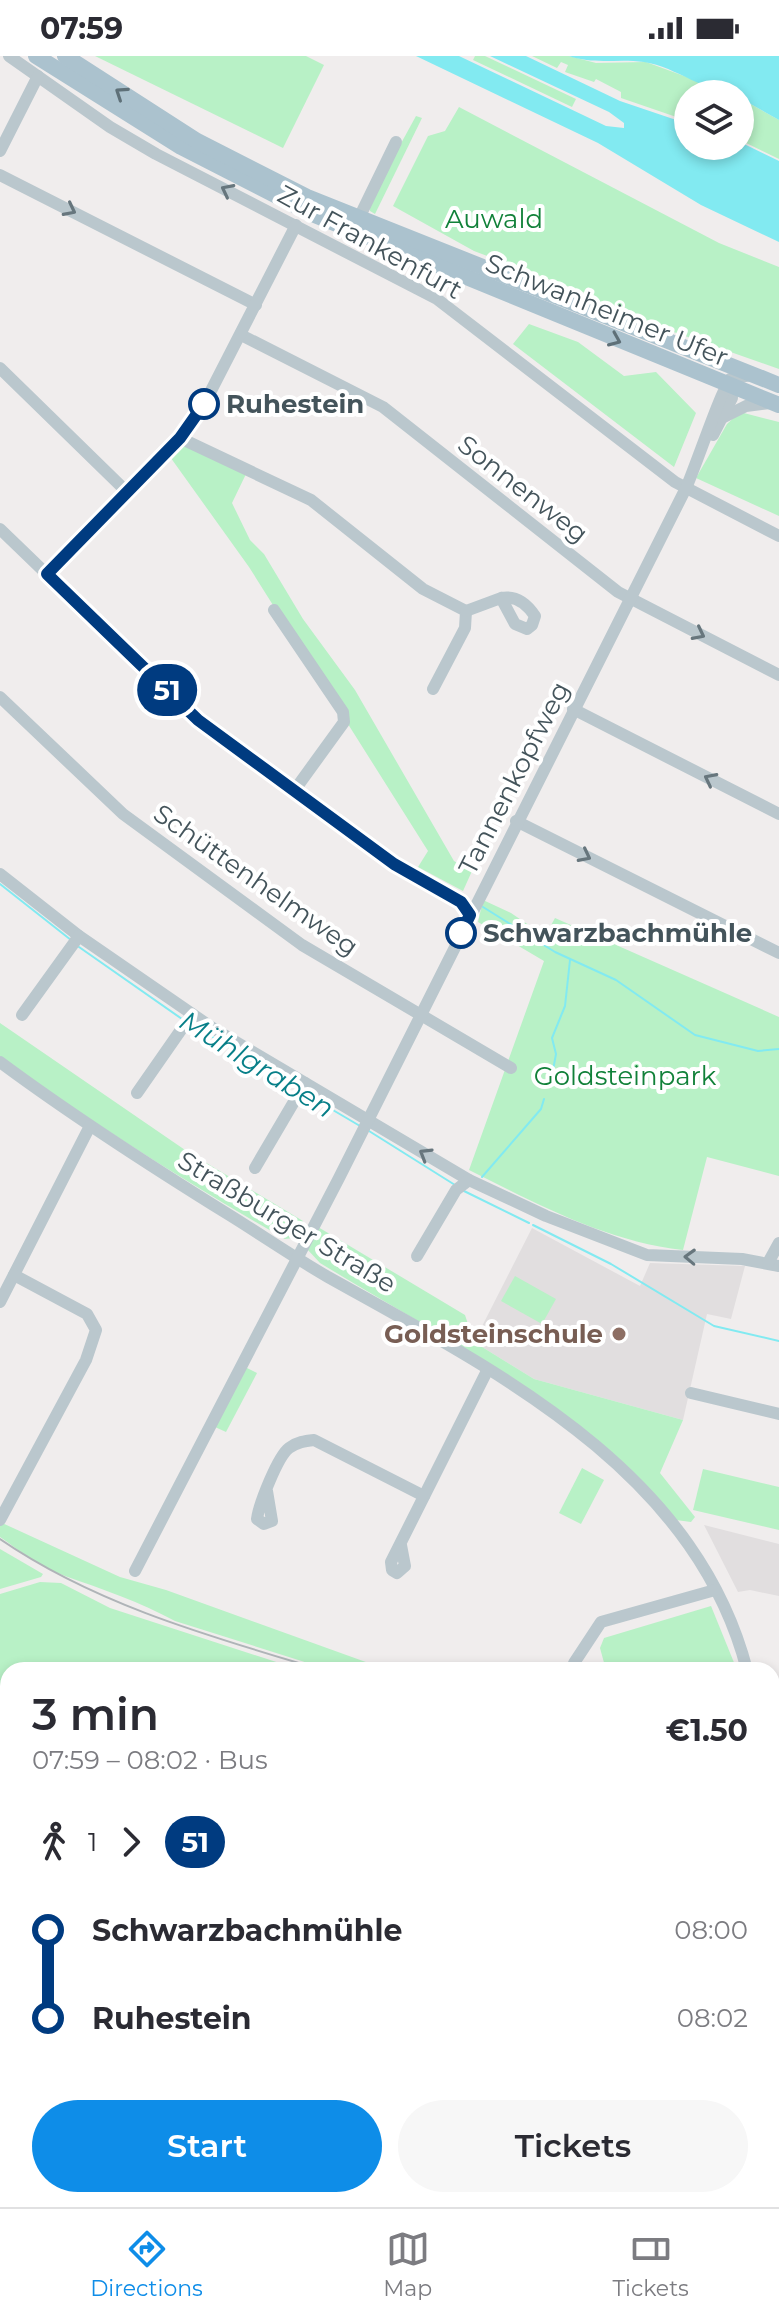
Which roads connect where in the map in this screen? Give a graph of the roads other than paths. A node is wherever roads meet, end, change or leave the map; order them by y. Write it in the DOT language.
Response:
graph roads {
  1 [pos="9,56"];
  2 [pos="36,56"];
  3 [pos="65,56"];
  4 [pos="38,76"];
  5 [pos="396,142"];
  6 [pos="0,151"];
  7 [pos="0,175"];
  8 [pos="358,220"];
  9 [pos="296,225"];
  10 [pos="256,305"];
  11 [pos="241,335"];
  12 [pos="715,362"];
  13 [pos="0,368"];
  14 [pos="684,368"];
  15 [pos="753,375"];
  16 [pos="730,384"];
  17 [pos="779,385"];
  18 [pos="718,403"];
  19 [pos="775,404"];
  20 [pos="724,417"];
  21 [pos="180,438"];
  22 [pos="704,448"];
  23 [pos="686,488"];
  24 [pos="127,492"];
  25 [pos="0,529"];
  26 [pos="779,536"];
  27 [pos="47,574"];
  28 [pos="501,598"];
  29 [pos="629,598"];
  30 [pos="274,610"];
  31 [pos="466,611"];
  32 [pos="779,675"];
  33 [pos="433,689"];
  34 [pos="0,697"];
  35 [pos="573,709"];
  36 [pos="294,791"];
  37 [pos="779,814"];
  38 [pos="516,821"];
  39 [pos="0,874"];
  40 [pos="470,915"];
  41 [pos="75,941"];
  42 [pos="779,953"];
  43 [pos="420,1014"];
  44 [pos="22,1015"];
  45 [pos="188,1018"];
  46 [pos="0,1062"];
  47 [pos="511,1068"];
  48 [pos="302,1088"];
  49 [pos="137,1093"];
  50 [pos="367,1119"];
  51 [pos="90,1126"];
  52 [pos="255,1168"];
  53 [pos="469,1180"];
  54 [pos="779,1243"];
  55 [pos="296,1256"];
  56 [pos="417,1256"];
  57 [pos="773,1264"];
  58 [pos="14,1275"];
  59 [pos="0,1302"];
  60 [pos="488,1369"];
  61 [pos="691,1393"];
  62 [pos="779,1414"];
  63 [pos="267,1491"];
  64 [pos="424,1496"];
  65 [pos="2,1517"];
  66 [pos="401,1545"];
  67 [pos="135,1571"];
  68 [pos="715,1590"];
  69 [pos="575,1662"];
  70 [pos="744,1662"];
  1 -- 4 [label="street, Zur Frankenfurt"];
  2 -- 14 [label="main road, Schwanheimer Ufer, one-way"];
  8 -- 3 [label="main road, Schwanheimer Ufer, one-way"];
  4 -- 6 [label="street"];
  9 -- 4 [label="street, Zur Frankenfurt, one-way"];
  5 -- 8 [label="street"];
  7 -- 10 [label="street, one-way"];
  8 -- 12 [label="main road, Schwanheimer Ufer"];
  9 -- 10 [label="street"];
  9 -- 23 [label="street, Zur Frankenfurt"];
  10 -- 11 [label="street"];
  11 -- 21 [label="street"];
  11 -- 29 [label="street, Sonnenweg"];
  12 -- 15 [label="main road, Schwanheimer Ufer"];
  12 -- 16 [label="street"];
  13 -- 24 [label="street"];
  14 -- 16 [label="main road, Schwanheimer Ufer"];
  14 -- 18 [label="street"];
  15 -- 16 [label="street"];
  15 -- 17 [label="main road, Schwanheimer Ufer"];
  16 -- 18 [label="street, Tannenkopfweg"];
  16 -- 19 [label="main road, Schwanheimer Ufer"];
  16 -- 20 [label="street, Tannenkopfweg"];
  18 -- 22 [label="street, Tannenkopfweg"];
  19 -- 20 [label="street"];
  20 -- 22 [label="street, Tannenkopfweg"];
  21 -- 24 [label="street"];
  21 -- 31 [label="street"];
  22 -- 23 [label="street, Tannenkopfweg"];
  23 -- 26 [label="street, Zur Frankenfurt"];
  23 -- 29 [label="street, Tannenkopfweg"];
  24 -- 27 [label="street"];
  25 -- 27 [label="street"];
  27 -- 36 [label="street"];
  28 -- 31 [label="street"];
  29 -- 32 [label="street, Sonnenweg, one-way"];
  29 -- 35 [label="street, Tannenkopfweg"];
  30 -- 36 [label="street"];
  31 -- 33 [label="street"];
  34 -- 43 [label="street, Schüttenhelmweg"];
  37 -- 35 [label="street, one-way"];
  35 -- 38 [label="street, Tannenkopfweg"];
  36 -- 40 [label="street"];
  38 -- 40 [label="street, Tannenkopfweg"];
  38 -- 42 [label="street, one-way"];
  39 -- 41 [label="street"];
  40 -- 43 [label="street, Tannenkopfweg"];
  41 -- 44 [label="street"];
  41 -- 45 [label="street"];
  43 -- 47 [label="street, Schüttenhelmweg"];
  43 -- 50 [label="street, Tannenkopfweg"];
  45 -- 48 [label="street"];
  45 -- 49 [label="street"];
  46 -- 51 [label="street, Straßburger Straße"];
  48 -- 50 [label="street"];
  48 -- 52 [label="street"];
  53 -- 50 [label="street, one-way"];
  50 -- 55 [label="street, Tannenkopfweg"];
  51 -- 55 [label="street, Straßburger Straße"];
  51 -- 58 [label="street"];
  53 -- 56 [label="street"];
  57 -- 53 [label="street, one-way"];
  54 -- 57 [label="street"];
  55 -- 60 [label="street, Straßburger Straße"];
  55 -- 67 [label="street, Tannenkopfweg"];
  58 -- 59 [label="street"];
  58 -- 65 [label="street"];
  60 -- 64 [label="street"];
  60 -- 68 [label="street, Straßburger Straße"];
  61 -- 62 [label="street"];
  63 -- 64 [label="street"];
  64 -- 66 [label="street"];
  68 -- 69 [label="street"];
  68 -- 70 [label="street, Straßburger Straße"];
}
